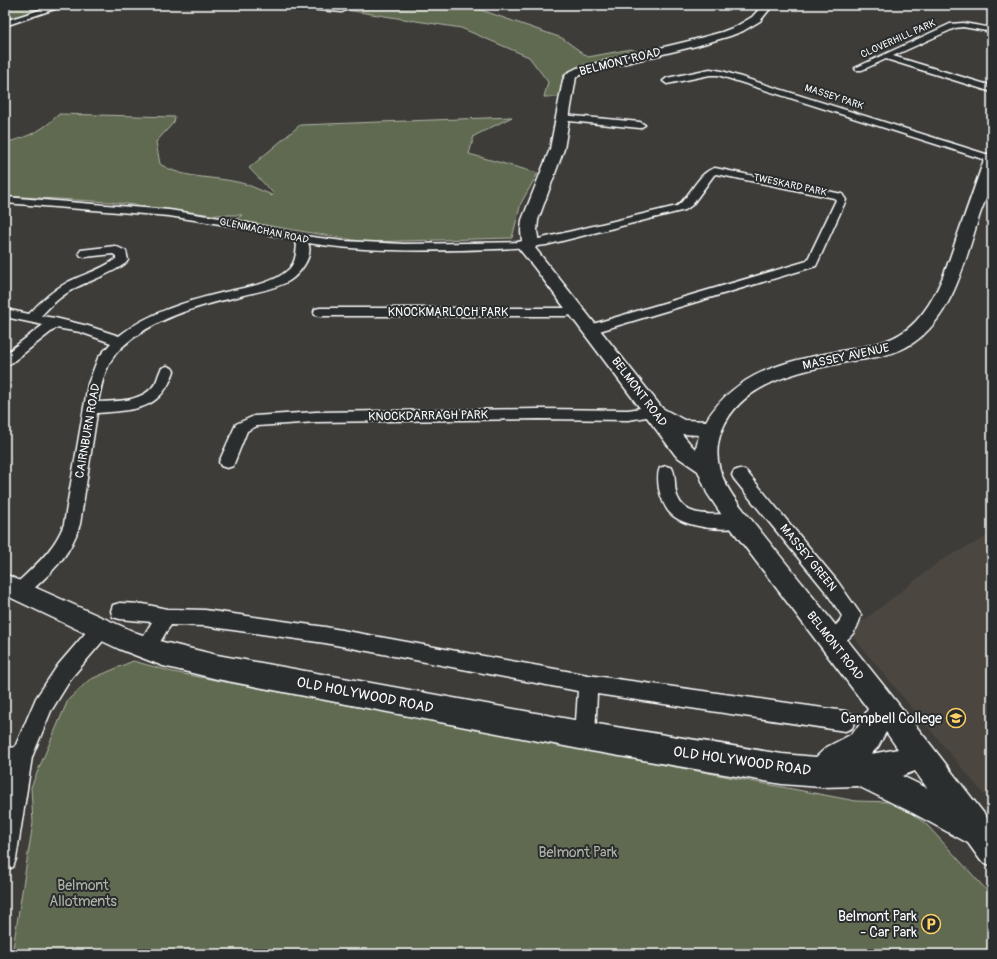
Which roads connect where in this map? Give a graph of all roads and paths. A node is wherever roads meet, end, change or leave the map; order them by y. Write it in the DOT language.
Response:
graph roads {
  1 [pos="62,5"];
  2 [pos="287,5"];
  3 [pos="768,5"];
  4 [pos="342,10"];
  5 [pos="5,24"];
  6 [pos="992,30"];
  7 [pos="886,56"];
  8 [pos="859,68"];
  9 [pos="668,81"];
  10 [pos="992,89"];
  11 [pos="562,118"];
  12 [pos="640,125"];
  13 [pos="990,167"];
  14 [pos="5,200"];
  15 [pos="297,238"];
  16 [pos="527,244"];
  17 [pos="85,253"];
  18 [pos="576,310"];
  19 [pos="320,312"];
  20 [pos="5,313"];
  21 [pos="32,318"];
  22 [pos="55,322"];
  23 [pos="591,329"];
  24 [pos="119,342"];
  25 [pos="5,361"];
  26 [pos="167,371"];
  27 [pos="91,408"];
  28 [pos="654,411"];
  29 [pos="713,426"];
  30 [pos="227,462"];
  31 [pos="706,466"];
  32 [pos="666,472"];
  33 [pos="740,475"];
  34 [pos="738,521"];
  35 [pos="12,587"];
  36 [pos="120,611"];
  37 [pos="167,617"];
  38 [pos="101,630"];
  39 [pos="830,640"];
  40 [pos="146,648"];
  41 [pos="588,684"];
  42 [pos="883,708"];
  43 [pos="845,721"];
  44 [pos="585,736"];
  45 [pos="921,755"];
  46 [pos="13,758"];
  47 [pos="860,771"];
  48 [pos="821,772"];
  49 [pos="986,842"];
  50 [pos="5,859"];
  1 -- 5 [label="street"];
  2 -- 4 [label="street"];
  3 -- 11 [label="main road, BELMONT ROAD"];
  6 -- 7 [label="street, CLOVERHILL PARK"];
  7 -- 8 [label="street, CLOVERHILL PARK"];
  7 -- 10 [label="street"];
  9 -- 13 [label="street, MASSEY PARK"];
  11 -- 12 [label="street"];
  11 -- 16 [label="main road, BELMONT ROAD"];
  13 -- 29 [label="main road, MASSEY AVENUE"];
  14 -- 15 [label="street, GLENMACHAN ROAD"];
  15 -- 16 [label="street, GLENMACHAN ROAD"];
  15 -- 24 [label="street, CAIRNBURN ROAD"];
  16 -- 18 [label="main road, BELMONT ROAD"];
  16 -- 23 [label="street, TWESKARD PARK"];
  17 -- 21 [label="street"];
  18 -- 19 [label="street, KNOCKMARLOCH PARK"];
  18 -- 23 [label="main road, BELMONT ROAD"];
  20 -- 21 [label="street"];
  21 -- 22 [label="street"];
  22 -- 24 [label="street"];
  22 -- 25 [label="street"];
  23 -- 28 [label="main road, BELMONT ROAD"];
  24 -- 27 [label="street, CAIRNBURN ROAD"];
  26 -- 27 [label="street"];
  27 -- 35 [label="street, CAIRNBURN ROAD"];
  28 -- 29 [label="main road"];
  28 -- 30 [label="street, KNOCKDARRAGH PARK"];
  28 -- 31 [label="main road, BELMONT ROAD"];
  29 -- 31 [label="main road, MASSEY AVENUE"];
  31 -- 34 [label="main road, BELMONT ROAD"];
  32 -- 34 [label="street"];
  33 -- 39 [label="street, MASSEY GREEN"];
  34 -- 39 [label="main road, BELMONT ROAD"];
  35 -- 38 [label="main road, OLD HOLYWOOD ROAD"];
  36 -- 37 [label="street"];
  37 -- 40 [label="street"];
  37 -- 41 [label="street"];
  38 -- 40 [label="main road, OLD HOLYWOOD ROAD"];
  38 -- 46 [label="street"];
  39 -- 42 [label="main road, BELMONT ROAD"];
  40 -- 44 [label="main road, OLD HOLYWOOD ROAD"];
  41 -- 43 [label="street"];
  41 -- 44 [label="street"];
  42 -- 45 [label="main road, BELMONT ROAD"];
  42 -- 48 [label="main road"];
  44 -- 48 [label="main road, OLD HOLYWOOD ROAD"];
  45 -- 47 [label="main road, OLD HOLYWOOD ROAD"];
  45 -- 49 [label="main road, BELMONT ROAD"];
  46 -- 50 [label="street"];
  47 -- 48 [label="main road, OLD HOLYWOOD ROAD"];
  47 -- 49 [label="main road"];
}
